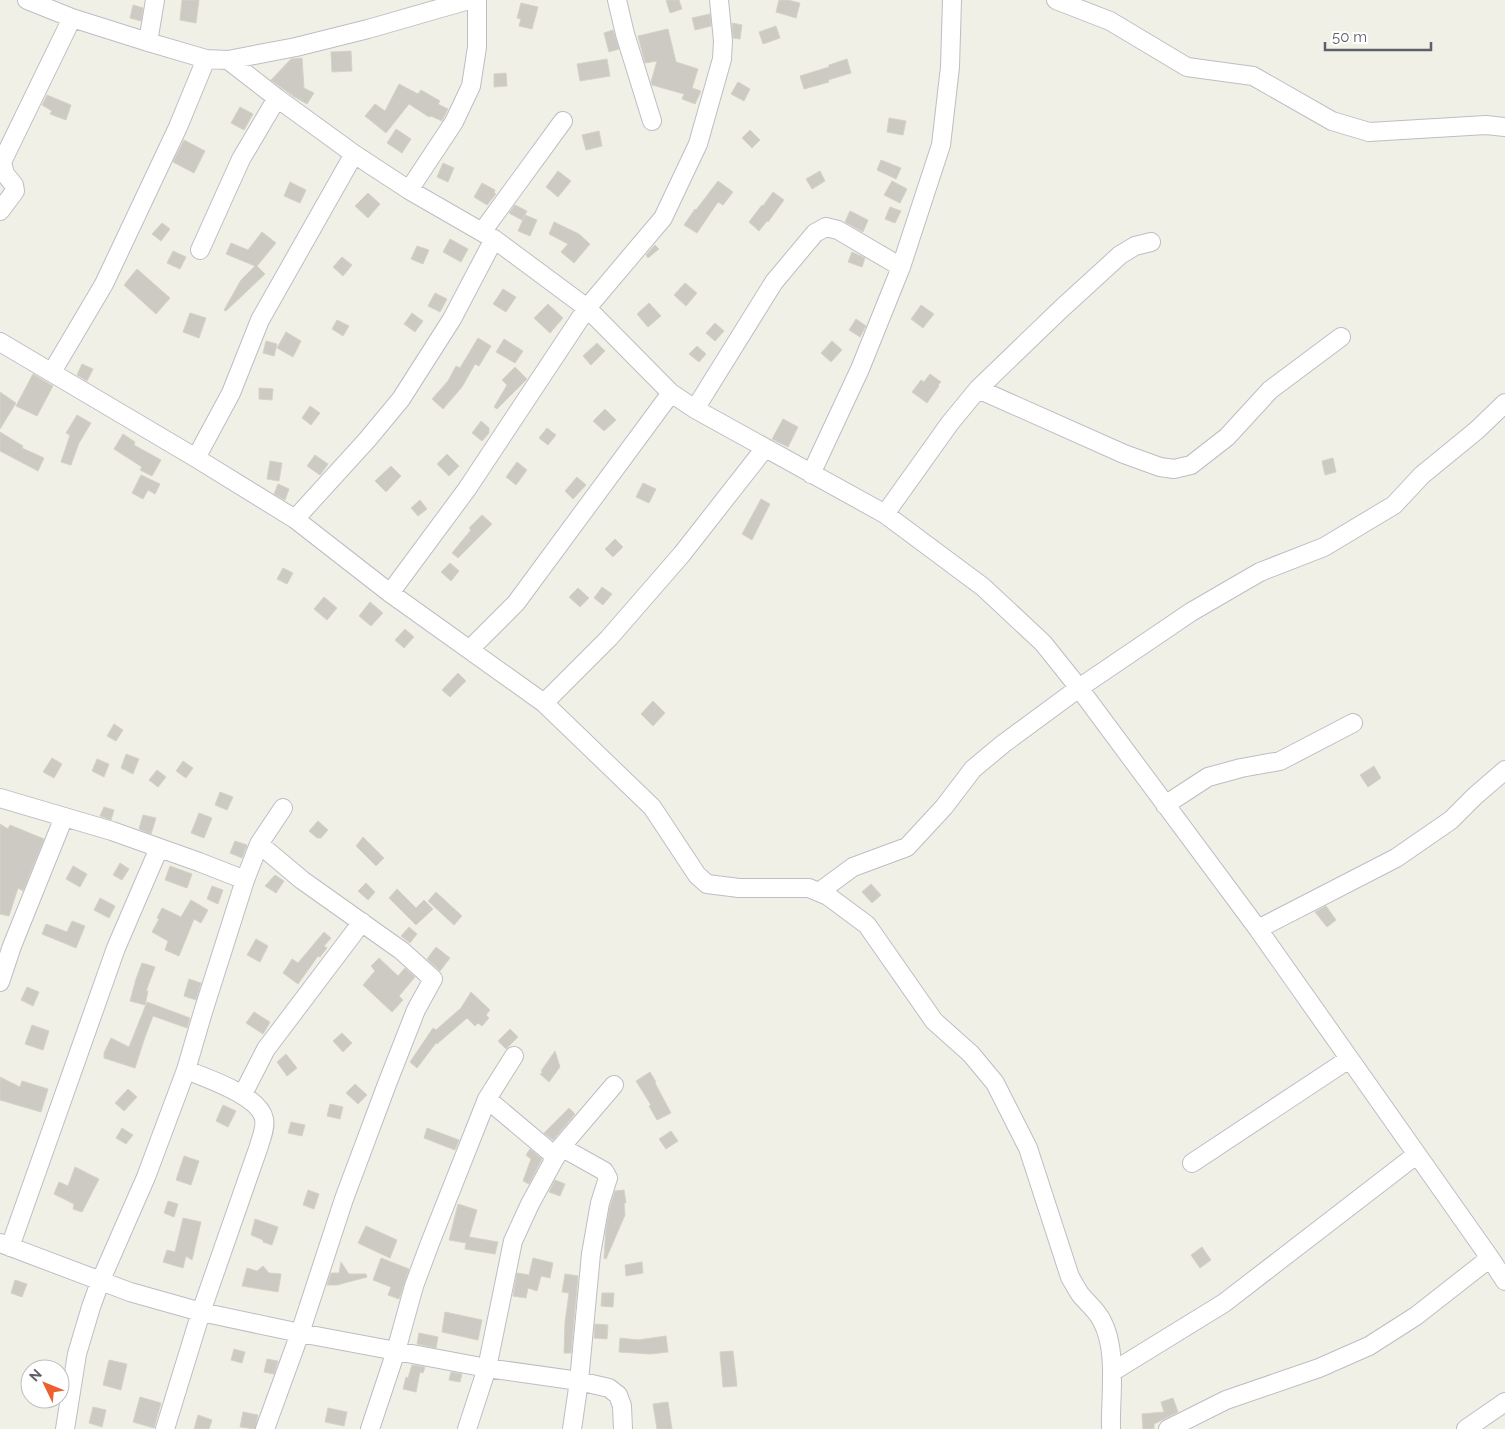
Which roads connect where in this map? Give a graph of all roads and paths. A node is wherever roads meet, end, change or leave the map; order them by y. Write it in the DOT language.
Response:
graph roads {
  1 [pos="27,0"];
  2 [pos="155,0"];
  3 [pos="469,0"];
  4 [pos="478,0"];
  5 [pos="617,0"];
  6 [pos="719,0"];
  7 [pos="952,0"];
  8 [pos="1056,0"];
  9 [pos="72,18"];
  10 [pos="148,42"];
  11 [pos="206,59"];
  12 [pos="228,60"];
  13 [pos="277,98"];
  14 [pos="563,121"];
  15 [pos="652,121"];
  16 [pos="1505,127"];
  17 [pos="354,154"];
  18 [pos="409,190"];
  19 [pos="0,211"];
  20 [pos="488,236"];
  21 [pos="1151,242"];
  22 [pos="200,250"];
  23 [pos="901,267"];
  24 [pos="587,308"];
  25 [pos="1341,337"];
  26 [pos="0,342"];
  27 [pos="52,372"];
  28 [pos="978,389"];
  29 [pos="671,393"];
  30 [pos="1505,403"];
  31 [pos="695,409"];
  32 [pos="765,448"];
  33 [pos="196,458"];
  34 [pos="812,474"];
  35 [pos="885,514"];
  36 [pos="296,519"];
  37 [pos="390,593"];
  38 [pos="470,649"];
  39 [pos="1079,688"];
  40 [pos="544,702"];
  41 [pos="1353,723"];
  42 [pos="1505,770"];
  43 [pos="0,798"];
  44 [pos="1165,805"];
  45 [pos="283,808"];
  46 [pos="64,817"];
  47 [pos="259,844"];
  48 [pos="159,848"];
  49 [pos="245,880"];
  50 [pos="819,892"];
  51 [pos="362,922"];
  52 [pos="1258,929"];
  53 [pos="0,982"];
  54 [pos="514,1056"];
  55 [pos="1349,1059"];
  56 [pos="186,1070"];
  57 [pos="614,1085"];
  58 [pos="243,1094"];
  59 [pos="487,1100"];
  60 [pos="558,1152"];
  61 [pos="1416,1155"];
  62 [pos="1192,1163"];
  63 [pos="5,1245"];
  64 [pos="1490,1258"];
  65 [pos="1505,1281"];
  66 [pos="100,1282"];
  67 [pos="201,1312"];
  68 [pos="300,1333"];
  69 [pos="396,1350"];
  70 [pos="487,1368"];
  71 [pos="1112,1372"];
  72 [pos="579,1381"];
  73 [pos="1505,1402"];
  74 [pos="65,1429"];
  75 [pos="165,1429"];
  76 [pos="265,1429"];
  77 [pos="370,1429"];
  78 [pos="467,1429"];
  79 [pos="572,1429"];
  80 [pos="623,1429"];
  81 [pos="1111,1429"];
  82 [pos="1168,1429"];
  83 [pos="1466,1429"];
  1 -- 9 [label="street"];
  2 -- 10 [label="street"];
  3 -- 12 [label="street"];
  4 -- 18 [label="street"];
  5 -- 15 [label="street"];
  6 -- 24 [label="street"];
  7 -- 23 [label="street"];
  8 -- 16 [label="street"];
  9 -- 10 [label="street"];
  9 -- 19 [label="street"];
  10 -- 11 [label="street"];
  11 -- 12 [label="street"];
  11 -- 27 [label="street"];
  12 -- 13 [label="street"];
  13 -- 17 [label="street"];
  13 -- 22 [label="street"];
  14 -- 20 [label="street"];
  17 -- 18 [label="street"];
  17 -- 33 [label="street"];
  18 -- 20 [label="street"];
  20 -- 24 [label="street"];
  20 -- 36 [label="street"];
  21 -- 28 [label="street"];
  23 -- 31 [label="street"];
  23 -- 34 [label="street"];
  24 -- 29 [label="street"];
  24 -- 37 [label="street"];
  25 -- 28 [label="street"];
  26 -- 27 [label="street"];
  27 -- 33 [label="street"];
  28 -- 35 [label="street"];
  29 -- 31 [label="street"];
  29 -- 38 [label="street"];
  30 -- 39 [label="street"];
  31 -- 32 [label="street"];
  32 -- 34 [label="street"];
  32 -- 40 [label="street"];
  33 -- 36 [label="street"];
  34 -- 35 [label="street"];
  35 -- 39 [label="street"];
  36 -- 37 [label="street"];
  37 -- 38 [label="street"];
  38 -- 40 [label="street"];
  39 -- 44 [label="street"];
  39 -- 50 [label="street"];
  40 -- 50 [label="street"];
  41 -- 44 [label="street"];
  42 -- 52 [label="street"];
  43 -- 46 [label="street"];
  44 -- 52 [label="street"];
  45 -- 47 [label="street"];
  46 -- 48 [label="street"];
  46 -- 53 [label="street"];
  47 -- 49 [label="street"];
  47 -- 51 [label="street"];
  48 -- 49 [label="street"];
  48 -- 63 [label="street"];
  49 -- 56 [label="street"];
  50 -- 71 [label="street"];
  51 -- 58 [label="street"];
  51 -- 68 [label="street"];
  52 -- 55 [label="street"];
  54 -- 59 [label="street"];
  55 -- 61 [label="street"];
  55 -- 62 [label="street"];
  56 -- 58 [label="street"];
  56 -- 66 [label="street"];
  57 -- 60 [label="street"];
  58 -- 67 [label="street"];
  59 -- 60 [label="street"];
  59 -- 69 [label="street"];
  60 -- 70 [label="street"];
  60 -- 72 [label="street"];
  61 -- 64 [label="street"];
  61 -- 71 [label="street"];
  63 -- 66 [label="street"];
  64 -- 65 [label="street"];
  64 -- 82 [label="street"];
  66 -- 67 [label="street"];
  66 -- 74 [label="street"];
  67 -- 68 [label="street"];
  67 -- 75 [label="street"];
  68 -- 69 [label="street"];
  68 -- 76 [label="street"];
  69 -- 70 [label="street"];
  69 -- 77 [label="street"];
  70 -- 72 [label="street"];
  70 -- 78 [label="street"];
  71 -- 81 [label="street"];
  72 -- 79 [label="street"];
  72 -- 80 [label="street"];
  73 -- 83 [label="street"];
}
